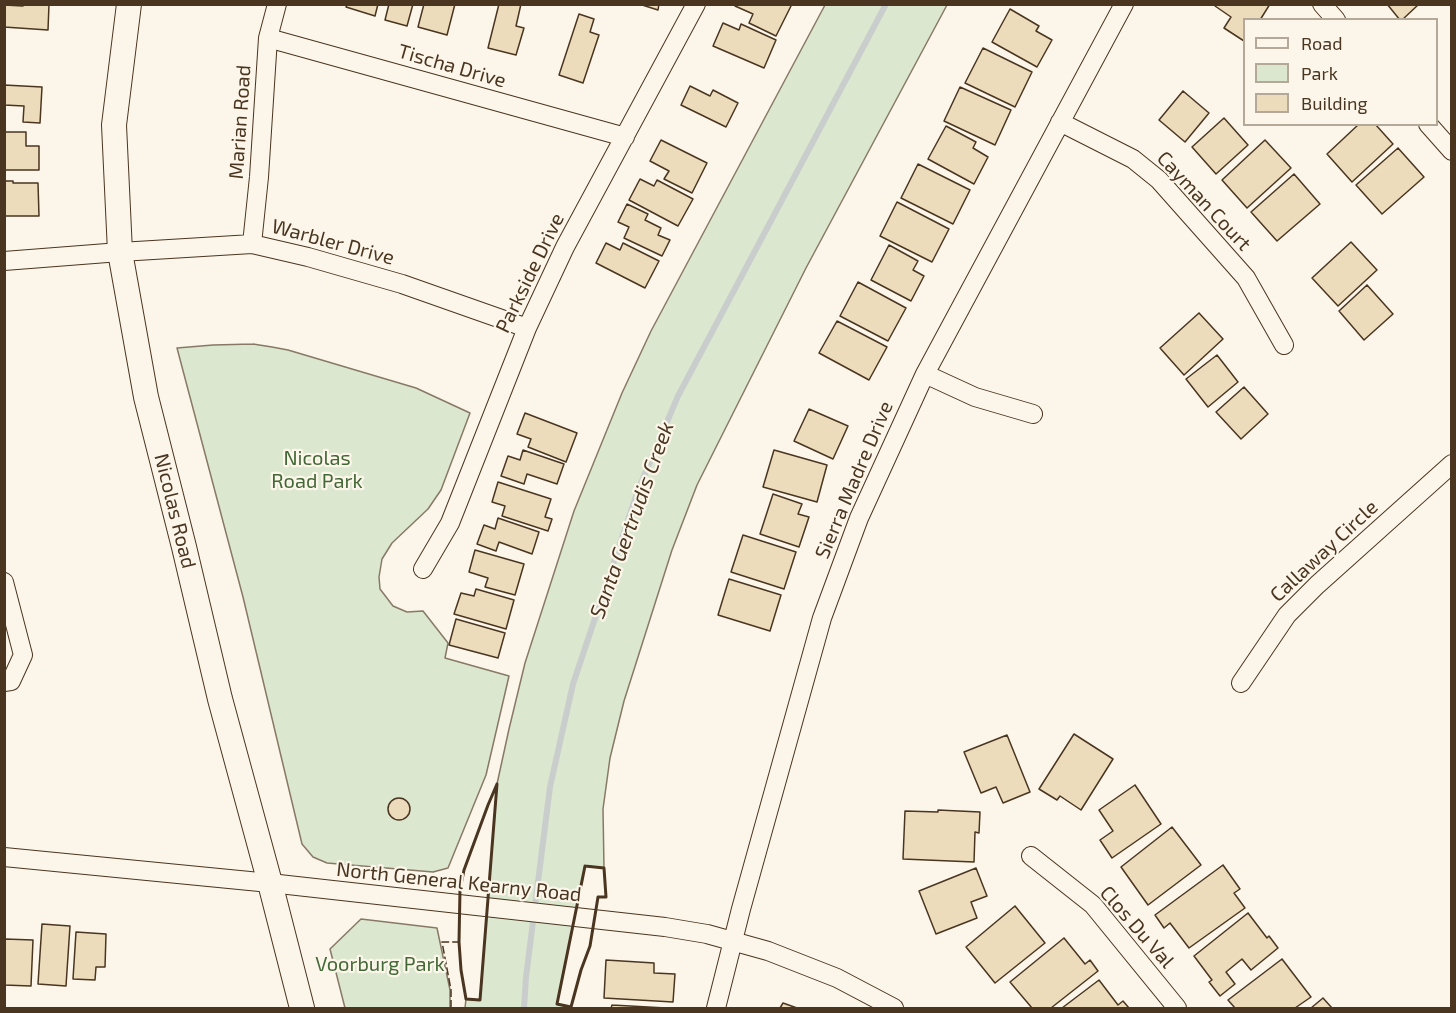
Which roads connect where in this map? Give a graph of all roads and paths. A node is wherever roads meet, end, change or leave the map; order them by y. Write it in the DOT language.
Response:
graph roads {
  1 [pos="129,4"];
  2 [pos="277,4"];
  3 [pos="696,4"];
  4 [pos="1124,4"];
  5 [pos="1322,4"];
  6 [pos="1334,18"];
  7 [pos="268,38"];
  8 [pos="1060,122"];
  9 [pos="1430,126"];
  10 [pos="624,137"];
  11 [pos="1452,151"];
  12 [pos="252,244"];
  13 [pos="120,252"];
  14 [pos="4,261"];
  15 [pos="526,328"];
  16 [pos="1284,345"];
  17 [pos="925,374"];
  18 [pos="1033,414"];
  19 [pos="1452,465"];
  20 [pos="423,569"];
  21 [pos="4,582"];
  22 [pos="4,682"];
  23 [pos="1241,683"];
  24 [pos="1031,856"];
  25 [pos="4,857"];
  26 [pos="270,884"];
  27 [pos="733,940"];
  28 [pos="302,1008"];
  29 [pos="716,1008"];
  30 [pos="894,1008"];
  31 [pos="1177,1008"];
  1 -- 13 [label="main road, Nicolas Road"];
  2 -- 7 [label="street, Marian Road"];
  3 -- 10 [label="street, Parkside Drive"];
  4 -- 8 [label="street, Sierra Madre Drive"];
  5 -- 6 [label="street"];
  7 -- 10 [label="street, Tischa Drive"];
  7 -- 12 [label="street, Marian Road"];
  8 -- 16 [label="street, Cayman Court"];
  8 -- 17 [label="street, Sierra Madre Drive"];
  9 -- 11 [label="street"];
  10 -- 15 [label="street, Parkside Drive"];
  12 -- 13 [label="street, Warbler Drive"];
  12 -- 15 [label="street, Warbler Drive"];
  13 -- 14 [label="street, Warbler Drive"];
  13 -- 26 [label="main road, Nicolas Road"];
  15 -- 20 [label="street, Parkside Drive"];
  17 -- 18 [label="street"];
  17 -- 27 [label="street, Sierra Madre Drive"];
  19 -- 23 [label="street, Callaway Circle"];
  21 -- 22 [label="street"];
  24 -- 31 [label="street, Clos Du Val"];
  25 -- 26 [label="street, North General Kearny Road"];
  26 -- 27 [label="street, North General Kearny Road"];
  26 -- 28 [label="main road, Nicolas Road"];
  27 -- 29 [label="street, Sierra Madre Drive"];
  27 -- 30 [label="street, North General Kearny Road"];
}
